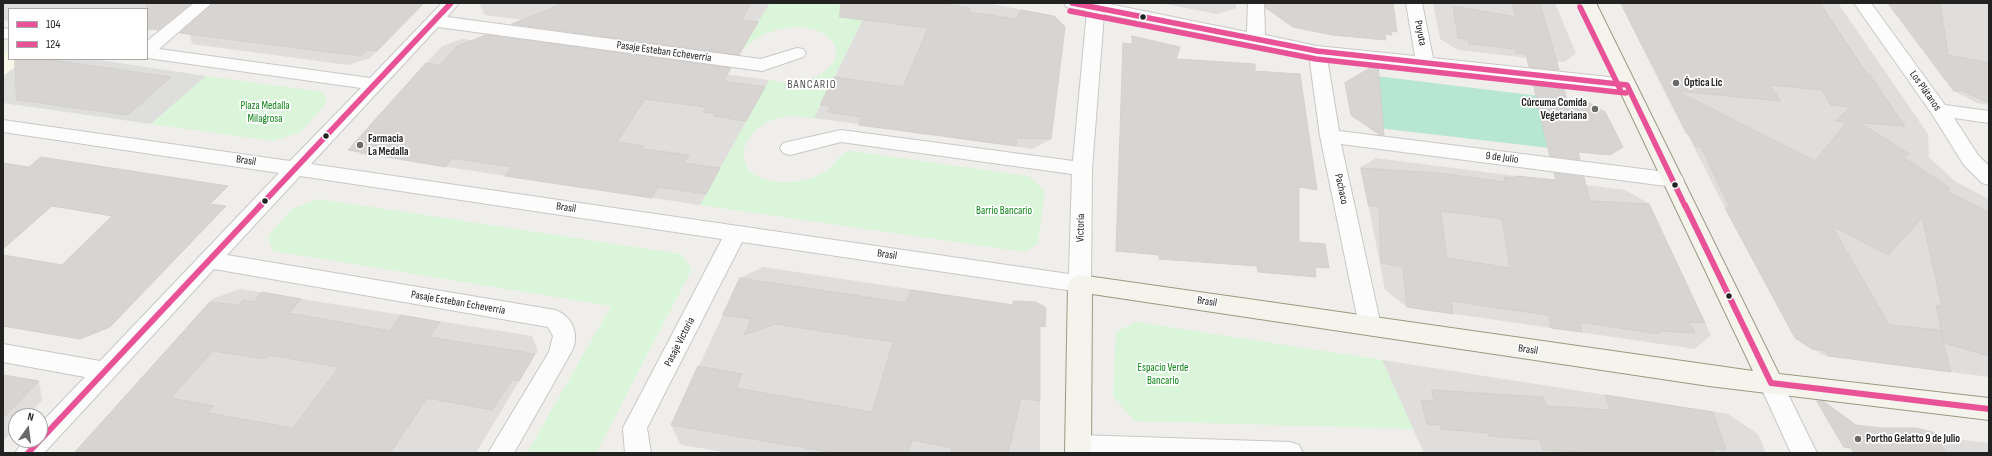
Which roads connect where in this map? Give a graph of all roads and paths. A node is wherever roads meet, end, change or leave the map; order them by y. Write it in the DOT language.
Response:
graph roads {
  1 [pos="204,3"];
  2 [pos="451,3"];
  3 [pos="1072,3"];
  4 [pos="1256,3"];
  5 [pos="1414,3"];
  6 [pos="1587,3"];
  7 [pos="1862,3"];
  8 [pos="1096,5"];
  9 [pos="435,21"];
  10 [pos="1256,39"];
  11 [pos="148,51"];
  12 [pos="1317,51"];
  13 [pos="148,52"];
  14 [pos="796,53"];
  15 [pos="1426,63"];
  16 [pos="375,84"];
  17 [pos="1627,84"];
  18 [pos="1939,110"];
  19 [pos="1989,116"];
  20 [pos="3,126"];
  21 [pos="1330,136"];
  22 [pos="790,148"];
  23 [pos="295,169"];
  24 [pos="1082,169"];
  25 [pos="1989,178"];
  26 [pos="1674,180"];
  27 [pos="736,233"];
  28 [pos="210,260"];
  29 [pos="1080,284"];
  30 [pos="1370,326"];
  31 [pos="3,353"];
  32 [pos="105,372"];
  33 [pos="1771,383"];
  34 [pos="1989,409"];
  35 [pos="1078,449"];
  36 [pos="28,453"];
  37 [pos="502,453"];
  38 [pos="638,453"];
  39 [pos="1290,453"];
  40 [pos="1804,453"];
  1 -- 11 [label="street"];
  2 -- 9 [label="street"];
  3 -- 8 [label="street"];
  4 -- 10 [label="street"];
  5 -- 15 [label="street, Puyuta"];
  6 -- 17 [label="street"];
  7 -- 18 [label="street, Los Plátanos"];
  8 -- 10 [label="street"];
  8 -- 24 [label="street, Victoria"];
  9 -- 14 [label="street, Pasaje Esteban Echeverría"];
  9 -- 16 [label="street"];
  10 -- 12 [label="street"];
  12 -- 15 [label="street"];
  12 -- 21 [label="street, Pachaco"];
  13 -- 16 [label="street"];
  15 -- 17 [label="street"];
  16 -- 23 [label="street"];
  17 -- 26 [label="street"];
  18 -- 19 [label="street"];
  18 -- 25 [label="street, Los Plátanos"];
  20 -- 23 [label="street, Brasil"];
  21 -- 26 [label="street, 9 de Julio"];
  21 -- 30 [label="street, Pachaco"];
  22 -- 24 [label="street"];
  23 -- 27 [label="street, Brasil"];
  23 -- 28 [label="street"];
  24 -- 29 [label="street, Victoria"];
  26 -- 33 [label="street"];
  27 -- 29 [label="street, Brasil"];
  27 -- 38 [label="street, Pasaje Victoria"];
  28 -- 32 [label="street"];
  28 -- 37 [label="street, Pasaje Esteban Echeverría"];
  29 -- 30 [label="street, Brasil"];
  29 -- 35 [label="street, Victoria"];
  30 -- 33 [label="street, Brasil"];
  31 -- 32 [label="street"];
  32 -- 36 [label="street"];
  33 -- 34 [label="street"];
  33 -- 40 [label="street"];
  35 -- 39 [label="street"];
}
